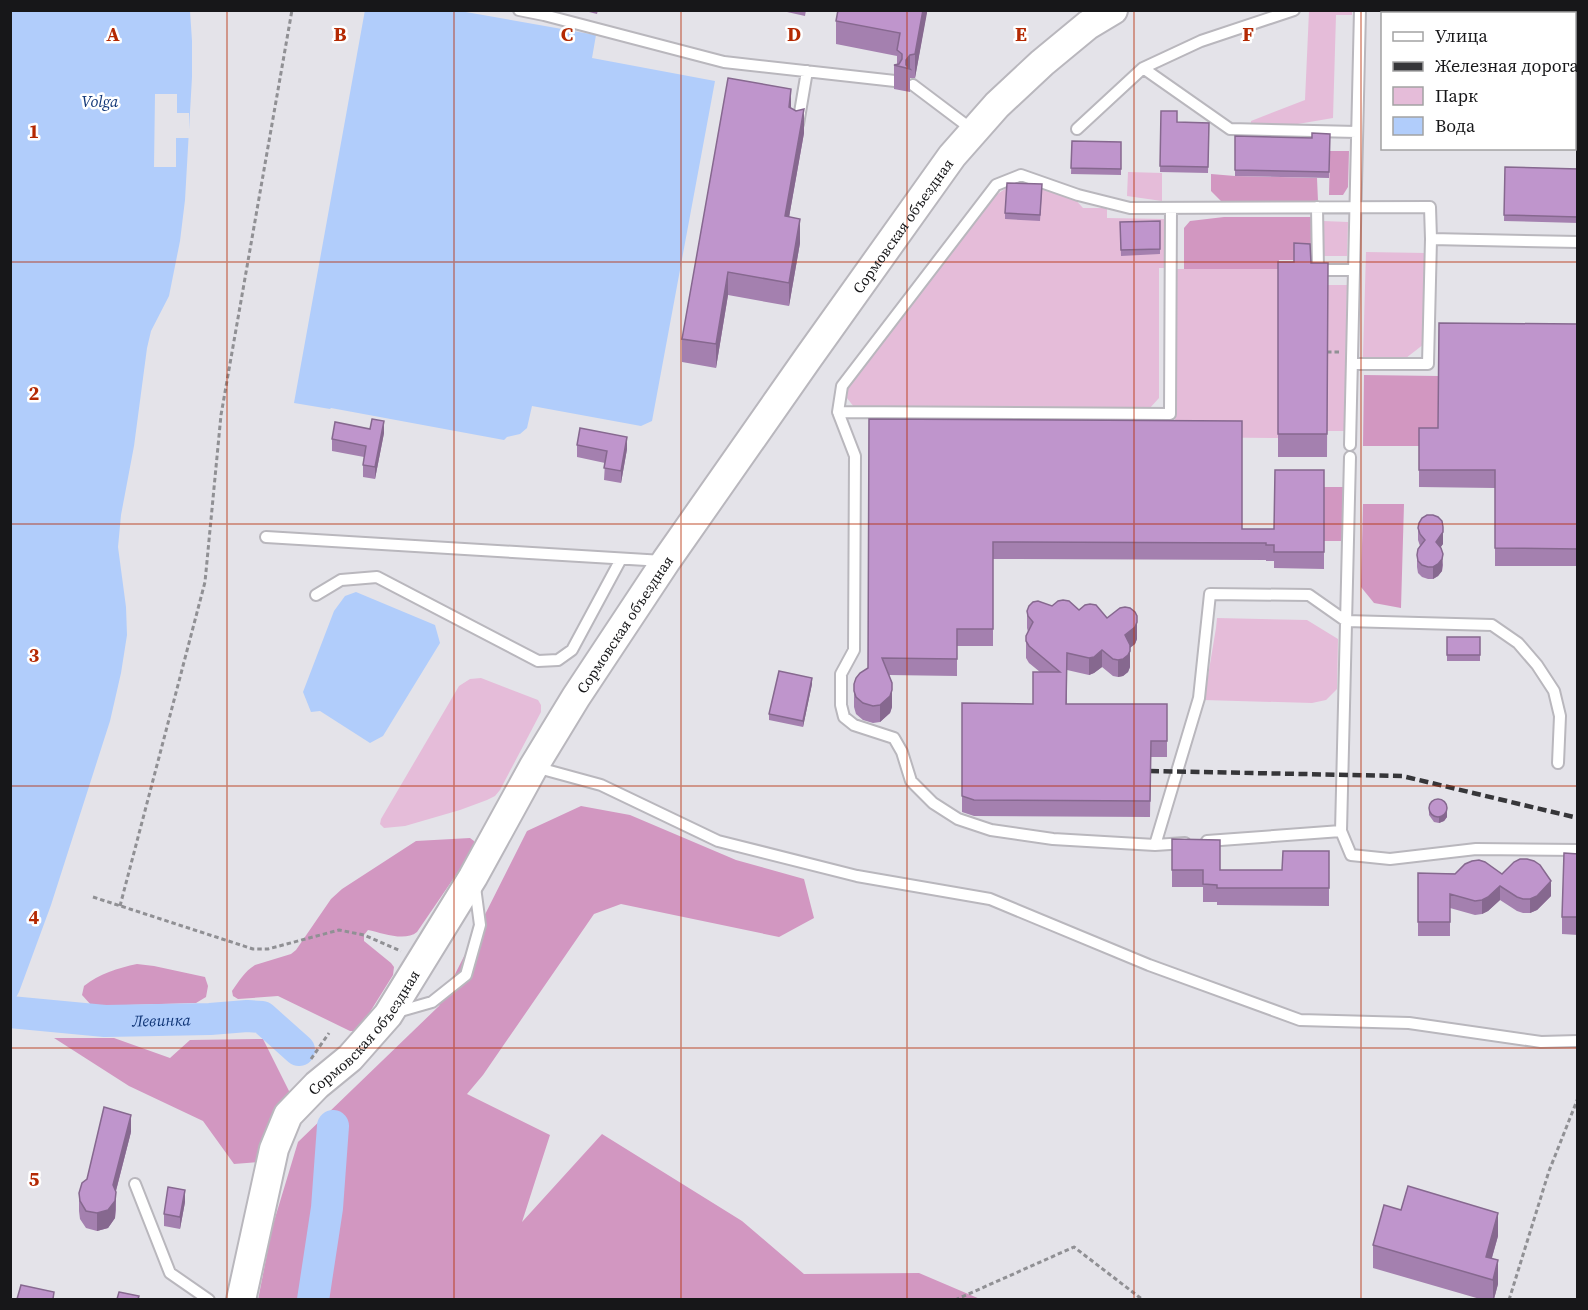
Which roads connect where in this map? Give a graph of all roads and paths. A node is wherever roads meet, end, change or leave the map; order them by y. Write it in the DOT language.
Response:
graph roads {
  1 [pos="292,10"];
  2 [pos="519,10"];
  3 [pos="1113,10"];
  4 [pos="1294,10"];
  5 [pos="1360,10"];
  6 [pos="1143,68"];
  7 [pos="807,72"];
  8 [pos="895,81"];
  9 [pos="913,85"];
  10 [pos="798,127"];
  11 [pos="1077,129"];
  12 [pos="974,131"];
  13 [pos="1357,132"];
  14 [pos="1317,207"];
  15 [pos="1355,207"];
  16 [pos="1171,208"];
  17 [pos="1431,238"];
  18 [pos="1578,242"];
  19 [pos="1354,270"];
  20 [pos="1352,364"];
  21 [pos="838,412"];
  22 [pos="266,537"];
  23 [pos="621,559"];
  24 [pos="666,561"];
  25 [pos="316,595"];
  26 [pos="1346,621"];
  27 [pos="1558,763"];
  28 [pos="534,766"];
  29 [pos="1341,831"];
  30 [pos="1155,845"];
  31 [pos="1578,850"];
  32 [pos="473,877"];
  33 [pos="93,897"];
  34 [pos="120,906"];
  35 [pos="379,941"];
  36 [pos="388,1015"];
  37 [pos="1578,1041"];
  38 [pos="1578,1098"];
  39 [pos="135,1184"];
  40 [pos="209,1299"];
  41 [pos="241,1299"];
  42 [pos="955,1299"];
  43 [pos="1143,1299"];
  44 [pos="1509,1299"];
  1 -- 34 [label="path"];
  2 -- 7 [label="lane"];
  3 -- 12 [label="street, Сормовская объездная"];
  4 -- 6 [label="lane"];
  5 -- 13 [label="lane"];
  6 -- 11 [label="lane"];
  6 -- 13 [label="lane"];
  7 -- 8 [label="lane"];
  7 -- 10 [label="lane"];
  9 -- 12 [label="lane"];
  12 -- 24 [label="street, Сормовская объездная"];
  13 -- 15 [label="lane"];
  14 -- 15 [label="lane"];
  14 -- 16 [label="lane"];
  14 -- 19 [label="lane"];
  15 -- 17 [label="lane"];
  15 -- 19 [label="lane"];
  16 -- 21 [label="lane"];
  16 -- 21 [label="lane"];
  17 -- 18 [label="lane"];
  17 -- 20 [label="lane"];
  19 -- 20 [label="lane"];
  20 -- 26 [label="lane"];
  21 -- 30 [label="lane"];
  22 -- 23 [label="lane"];
  23 -- 24 [label="lane"];
  23 -- 25 [label="lane"];
  24 -- 28 [label="street, Сормовская объездная"];
  26 -- 27 [label="lane"];
  26 -- 29 [label="lane"];
  26 -- 30 [label="lane"];
  28 -- 32 [label="street, Сормовская объездная"];
  28 -- 37 [label="lane"];
  29 -- 30 [label="lane"];
  29 -- 31 [label="lane"];
  32 -- 36 [label="street, Сормовская объездная"];
  32 -- 36 [label="lane"];
  33 -- 34 [label="path"];
  34 -- 35 [label="path"];
  36 -- 41 [label="street, Сормовская объездная"];
  38 -- 44 [label="path"];
  39 -- 40 [label="lane"];
  42 -- 43 [label="path"];
}
